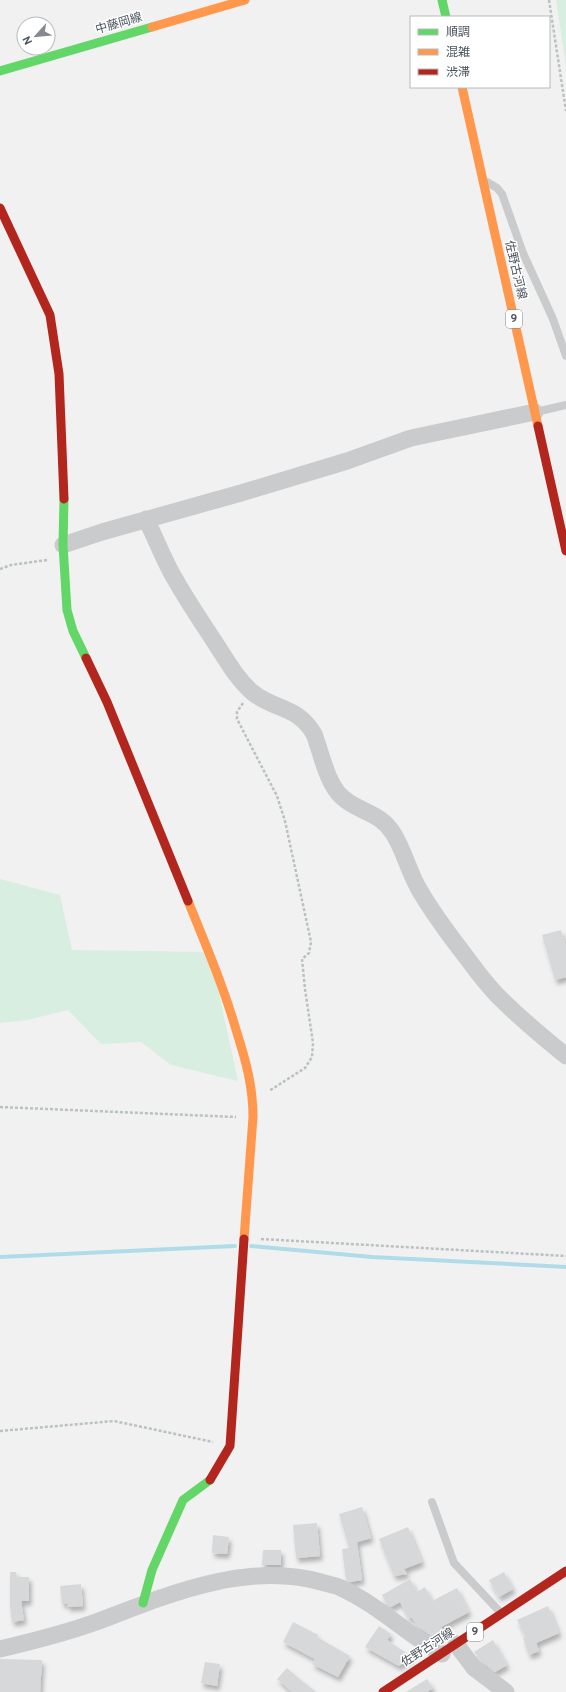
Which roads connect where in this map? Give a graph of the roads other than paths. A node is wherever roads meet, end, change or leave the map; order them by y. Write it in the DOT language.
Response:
graph roads {
  1 [pos="245,0"];
  2 [pos="442,0"];
  3 [pos="446,16"];
  4 [pos="0,71"];
  5 [pos="462,88"];
  6 [pos="483,180"];
  7 [pos="0,208"];
  8 [pos="566,356"];
  9 [pos="566,405"];
  10 [pos="535,412"];
  11 [pos="146,519"];
  12 [pos="566,551"];
  13 [pos="64,552"];
  14 [pos="566,1056"];
  15 [pos="432,1502"];
  16 [pos="566,1571"];
  17 [pos="143,1603"];
  18 [pos="502,1614"];
  19 [pos="0,1649"];
  20 [pos="449,1649"];
  21 [pos="383,1692"];
  22 [pos="506,1692"];
  1 -- 4 [label="street, 中藤岡線"];
  2 -- 3 [label="street"];
  5 -- 6 [label="street, 佐野古河線 / 9"];
  6 -- 8 [label="lane"];
  6 -- 10 [label="street, 佐野古河線 / 9"];
  7 -- 13 [label="street"];
  9 -- 10 [label="lane"];
  10 -- 11 [label="street"];
  10 -- 12 [label="street, 佐野古河線 / 9"];
  11 -- 13 [label="street"];
  11 -- 14 [label="street"];
  13 -- 17 [label="street"];
  15 -- 18 [label="lane"];
  16 -- 18 [label="street, 佐野古河線 / 9"];
  17 -- 19 [label="street"];
  17 -- 20 [label="street"];
  18 -- 20 [label="street, 佐野古河線 / 9"];
  20 -- 21 [label="street, 佐野古河線 / 9"];
  20 -- 22 [label="street"];
}
